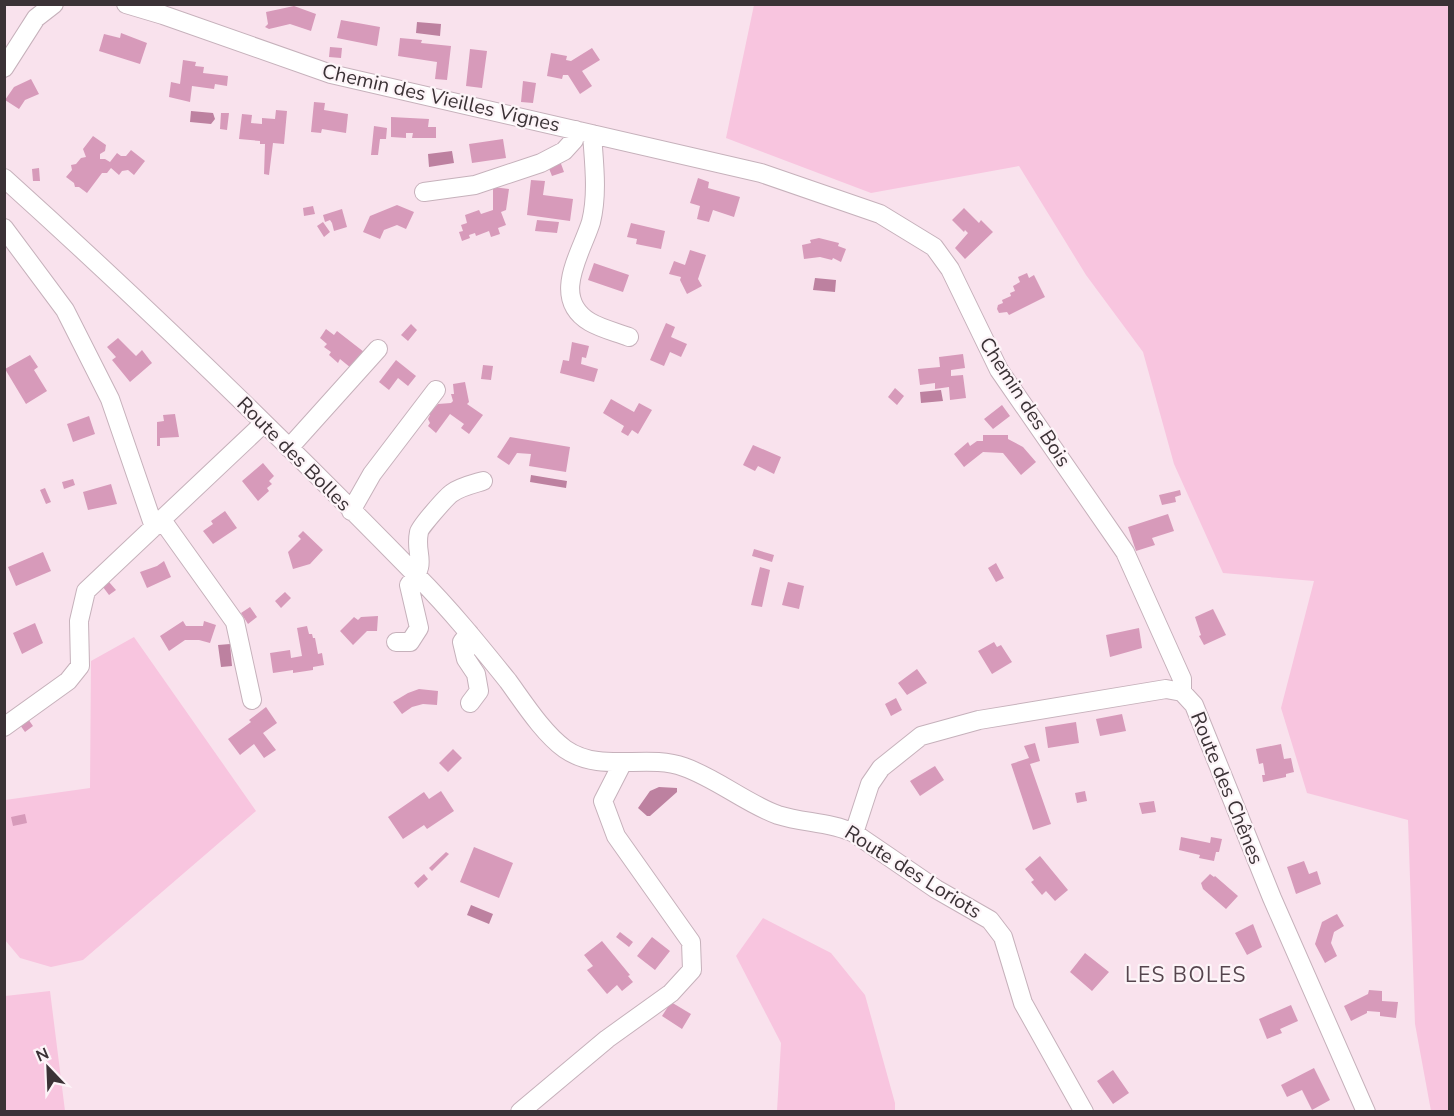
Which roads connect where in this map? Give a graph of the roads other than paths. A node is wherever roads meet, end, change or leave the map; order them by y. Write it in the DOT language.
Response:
graph roads {
  1 [pos="54,4"];
  2 [pos="126,4"];
  3 [pos="4,68"];
  4 [pos="584,132"];
  5 [pos="761,173"];
  6 [pos="4,178"];
  7 [pos="424,192"];
  8 [pos="4,228"];
  9 [pos="629,337"];
  10 [pos="378,350"];
  11 [pos="436,390"];
  12 [pos="264,423"];
  13 [pos="289,447"];
  14 [pos="483,481"];
  15 [pos="351,511"];
  16 [pos="158,524"];
  17 [pos="417,576"];
  18 [pos="469,633"];
  19 [pos="396,642"];
  20 [pos="1182,692"];
  21 [pos="252,700"];
  22 [pos="470,703"];
  23 [pos="4,727"];
  24 [pos="565,749"];
  25 [pos="622,764"];
  26 [pos="854,833"];
  27 [pos="520,1112"];
  28 [pos="1084,1112"];
  29 [pos="1366,1112"];
  1 -- 3 [label="street"];
  2 -- 4 [label="street, Chemin des Vieilles Vignes"];
  4 -- 5 [label="street, Chemin des Vieilles Vignes"];
  4 -- 7 [label="street"];
  4 -- 9 [label="street"];
  5 -- 20 [label="street, Chemin des Bois"];
  6 -- 12 [label="street, Route des Bolles"];
  8 -- 16 [label="street"];
  10 -- 13 [label="street"];
  11 -- 15 [label="street"];
  12 -- 13 [label="street, Route des Bolles"];
  12 -- 16 [label="street"];
  13 -- 15 [label="street, Route des Bolles"];
  14 -- 17 [label="street"];
  15 -- 17 [label="street, Route des Bolles"];
  16 -- 21 [label="street"];
  16 -- 23 [label="street"];
  17 -- 18 [label="street, Route des Bolles"];
  17 -- 19 [label="street"];
  18 -- 22 [label="street"];
  18 -- 24 [label="street, Route des Bolles"];
  20 -- 26 [label="street, Route des Chênes"];
  20 -- 29 [label="street, Route des Chênes"];
  24 -- 25 [label="street, Route des Loriots"];
  25 -- 26 [label="street, Route des Loriots"];
  25 -- 27 [label="street"];
  26 -- 28 [label="street, Route des Loriots"];
}
